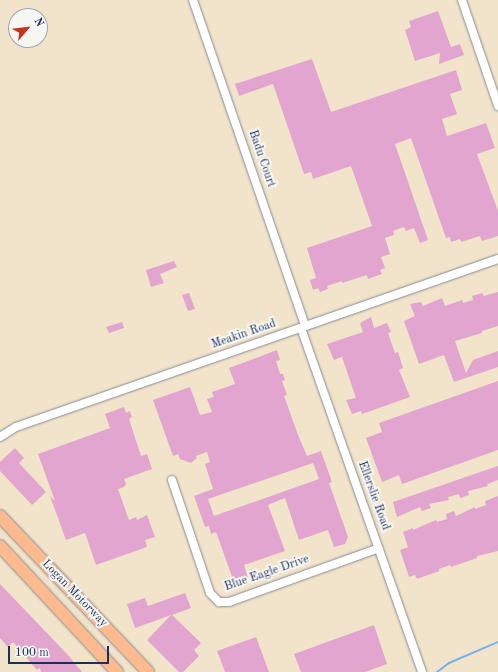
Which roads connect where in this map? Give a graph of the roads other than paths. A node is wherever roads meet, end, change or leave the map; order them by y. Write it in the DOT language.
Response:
graph roads {
  1 [pos="193,0"];
  2 [pos="462,0"];
  3 [pos="498,106"];
  4 [pos="498,259"];
  5 [pos="303,327"];
  6 [pos="0,437"];
  7 [pos="172,480"];
  8 [pos="0,516"];
  9 [pos="0,546"];
  10 [pos="379,548"];
  11 [pos="54,603"];
  12 [pos="106,672"];
  13 [pos="117,672"];
  14 [pos="148,672"];
  15 [pos="422,672"];
  1 -- 5 [label="street, Badu Court"];
  2 -- 3 [label="street"];
  4 -- 5 [label="street, Meakin Road"];
  5 -- 6 [label="street, Meakin Road"];
  5 -- 10 [label="street, Ellerslie Road"];
  7 -- 10 [label="street, Blue Eagle Drive"];
  8 -- 14 [label="highway, Logan Motorway"];
  9 -- 11 [label="highway, Logan Motorway"];
  10 -- 15 [label="street, Ellerslie Road"];
  11 -- 12 [label="highway"];
  11 -- 13 [label="highway, Logan Motorway"];
}
